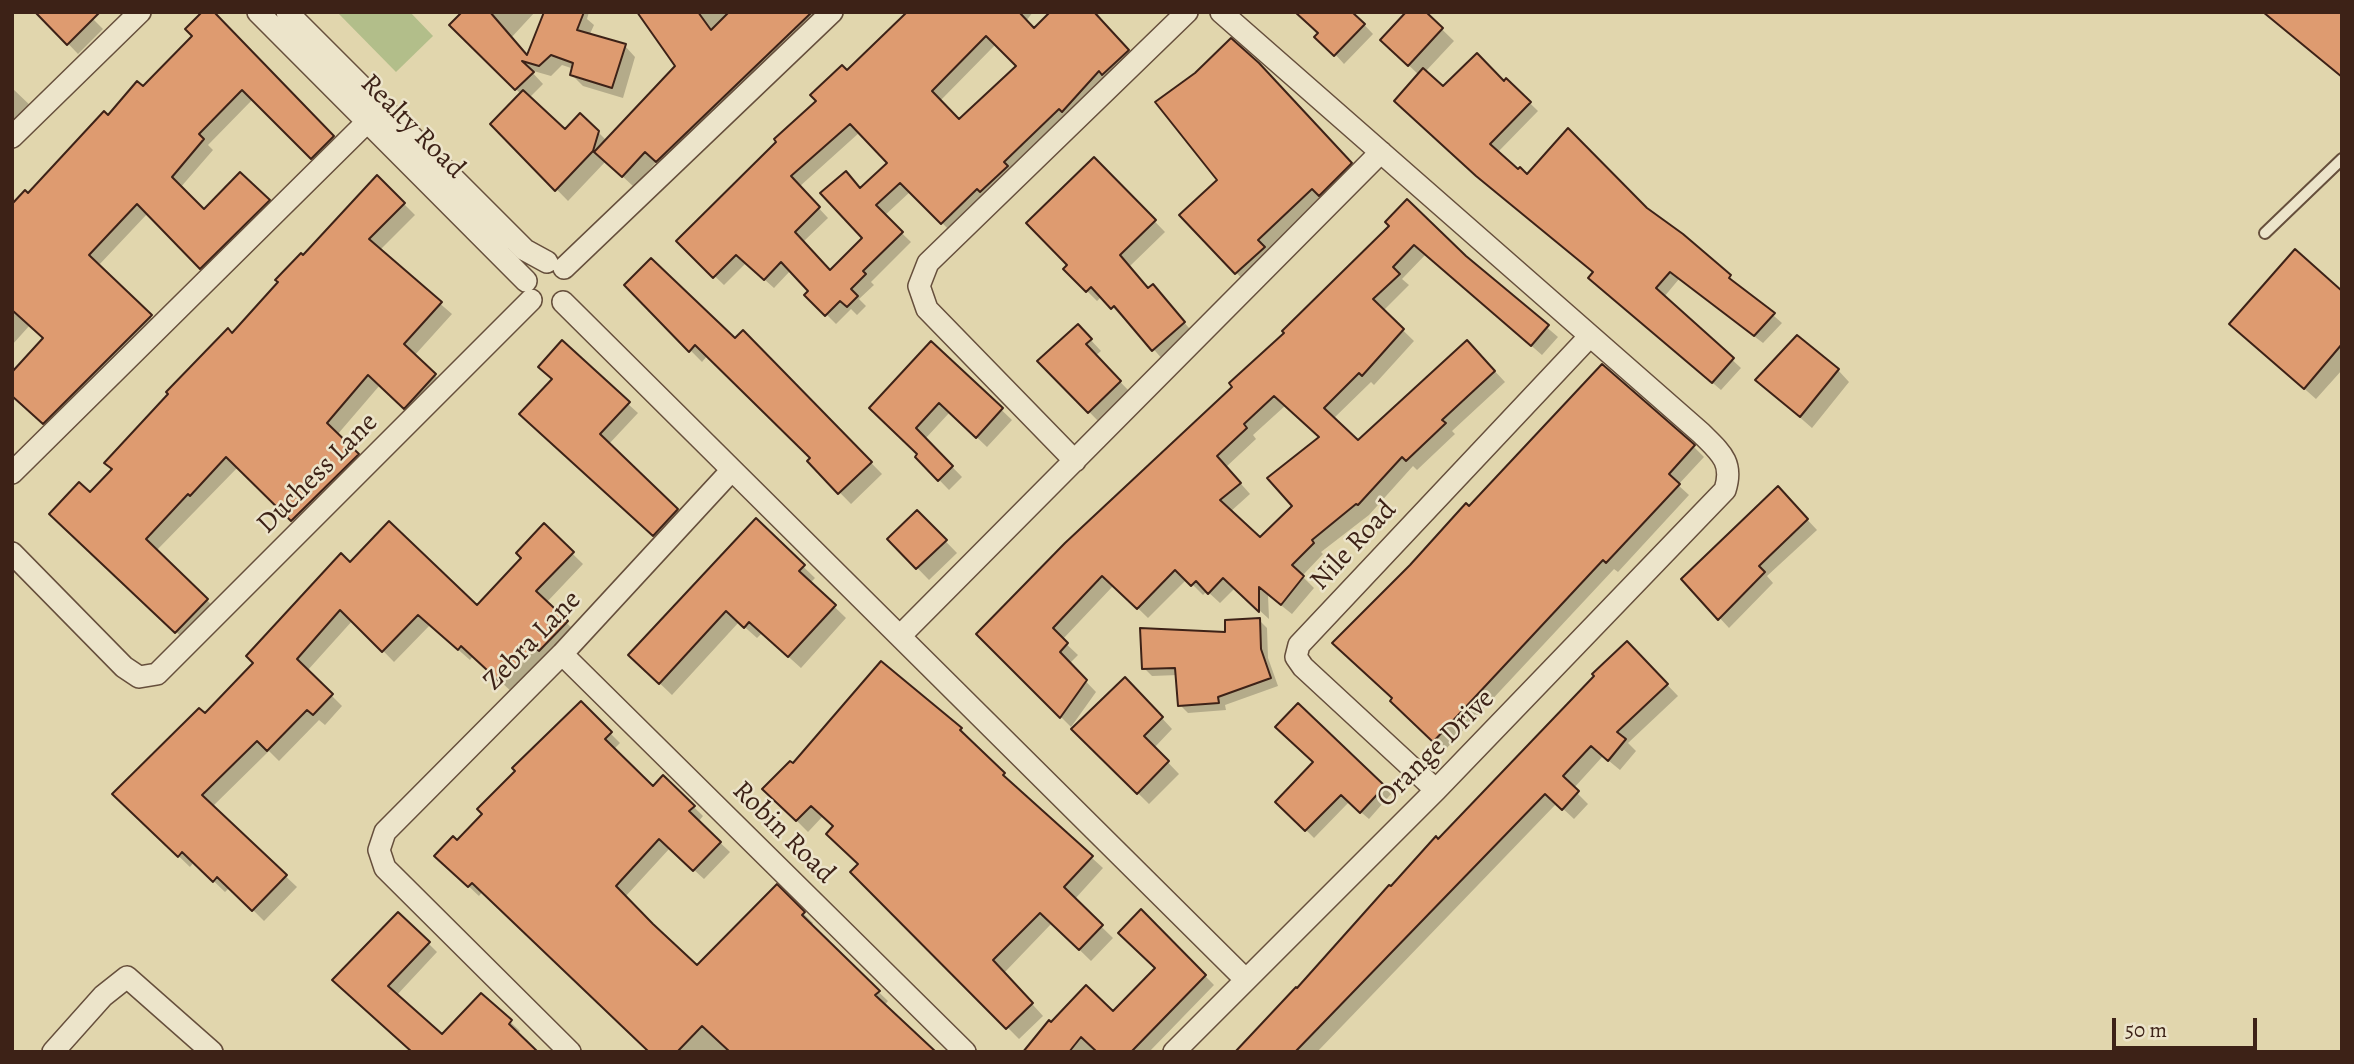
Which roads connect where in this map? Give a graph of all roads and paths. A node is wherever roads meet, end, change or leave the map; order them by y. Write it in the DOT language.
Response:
graph roads {
  1 [pos="140,12"];
  2 [pos="258,12"];
  3 [pos="287,12"];
  4 [pos="832,12"];
  5 [pos="1187,12"];
  6 [pos="1221,12"];
  7 [pos="367,122"];
  8 [pos="12,137"];
  9 [pos="1381,152"];
  10 [pos="2342,159"];
  11 [pos="2265,233"];
  12 [pos="556,265"];
  13 [pos="528,290"];
  14 [pos="563,302"];
  15 [pos="1590,336"];
  16 [pos="1075,461"];
  17 [pos="731,471"];
  18 [pos="12,473"];
  19 [pos="12,553"];
  20 [pos="900,636"];
  21 [pos="562,654"];
  22 [pos="1436,790"];
  23 [pos="1244,978"];
  24 [pos="53,1052"];
  25 [pos="212,1052"];
  26 [pos="570,1052"];
  27 [pos="965,1052"];
  28 [pos="1174,1052"];
  1 -- 8 [label="street"];
  2 -- 7 [label="street, Realty Road"];
  3 -- 12 [label="street, Realty Road"];
  4 -- 12 [label="street"];
  5 -- 16 [label="street"];
  6 -- 9 [label="street"];
  7 -- 13 [label="street, Realty Road"];
  7 -- 18 [label="street"];
  9 -- 15 [label="street"];
  9 -- 16 [label="street"];
  10 -- 11 [label="lane"];
  12 -- 13 [label="street"];
  12 -- 14 [label="street"];
  13 -- 14 [label="street"];
  13 -- 19 [label="street, Duchess Lane"];
  14 -- 17 [label="street"];
  15 -- 22 [label="street, Nile Road"];
  15 -- 22 [label="street, Orange Drive"];
  16 -- 20 [label="street"];
  17 -- 20 [label="street"];
  17 -- 21 [label="street, Zebra Lane"];
  20 -- 23 [label="street"];
  21 -- 26 [label="street, Zebra Lane"];
  21 -- 27 [label="street, Robin Road"];
  22 -- 23 [label="street, Orange Drive"];
  23 -- 28 [label="street, Orange Drive"];
  24 -- 25 [label="street"];
}
